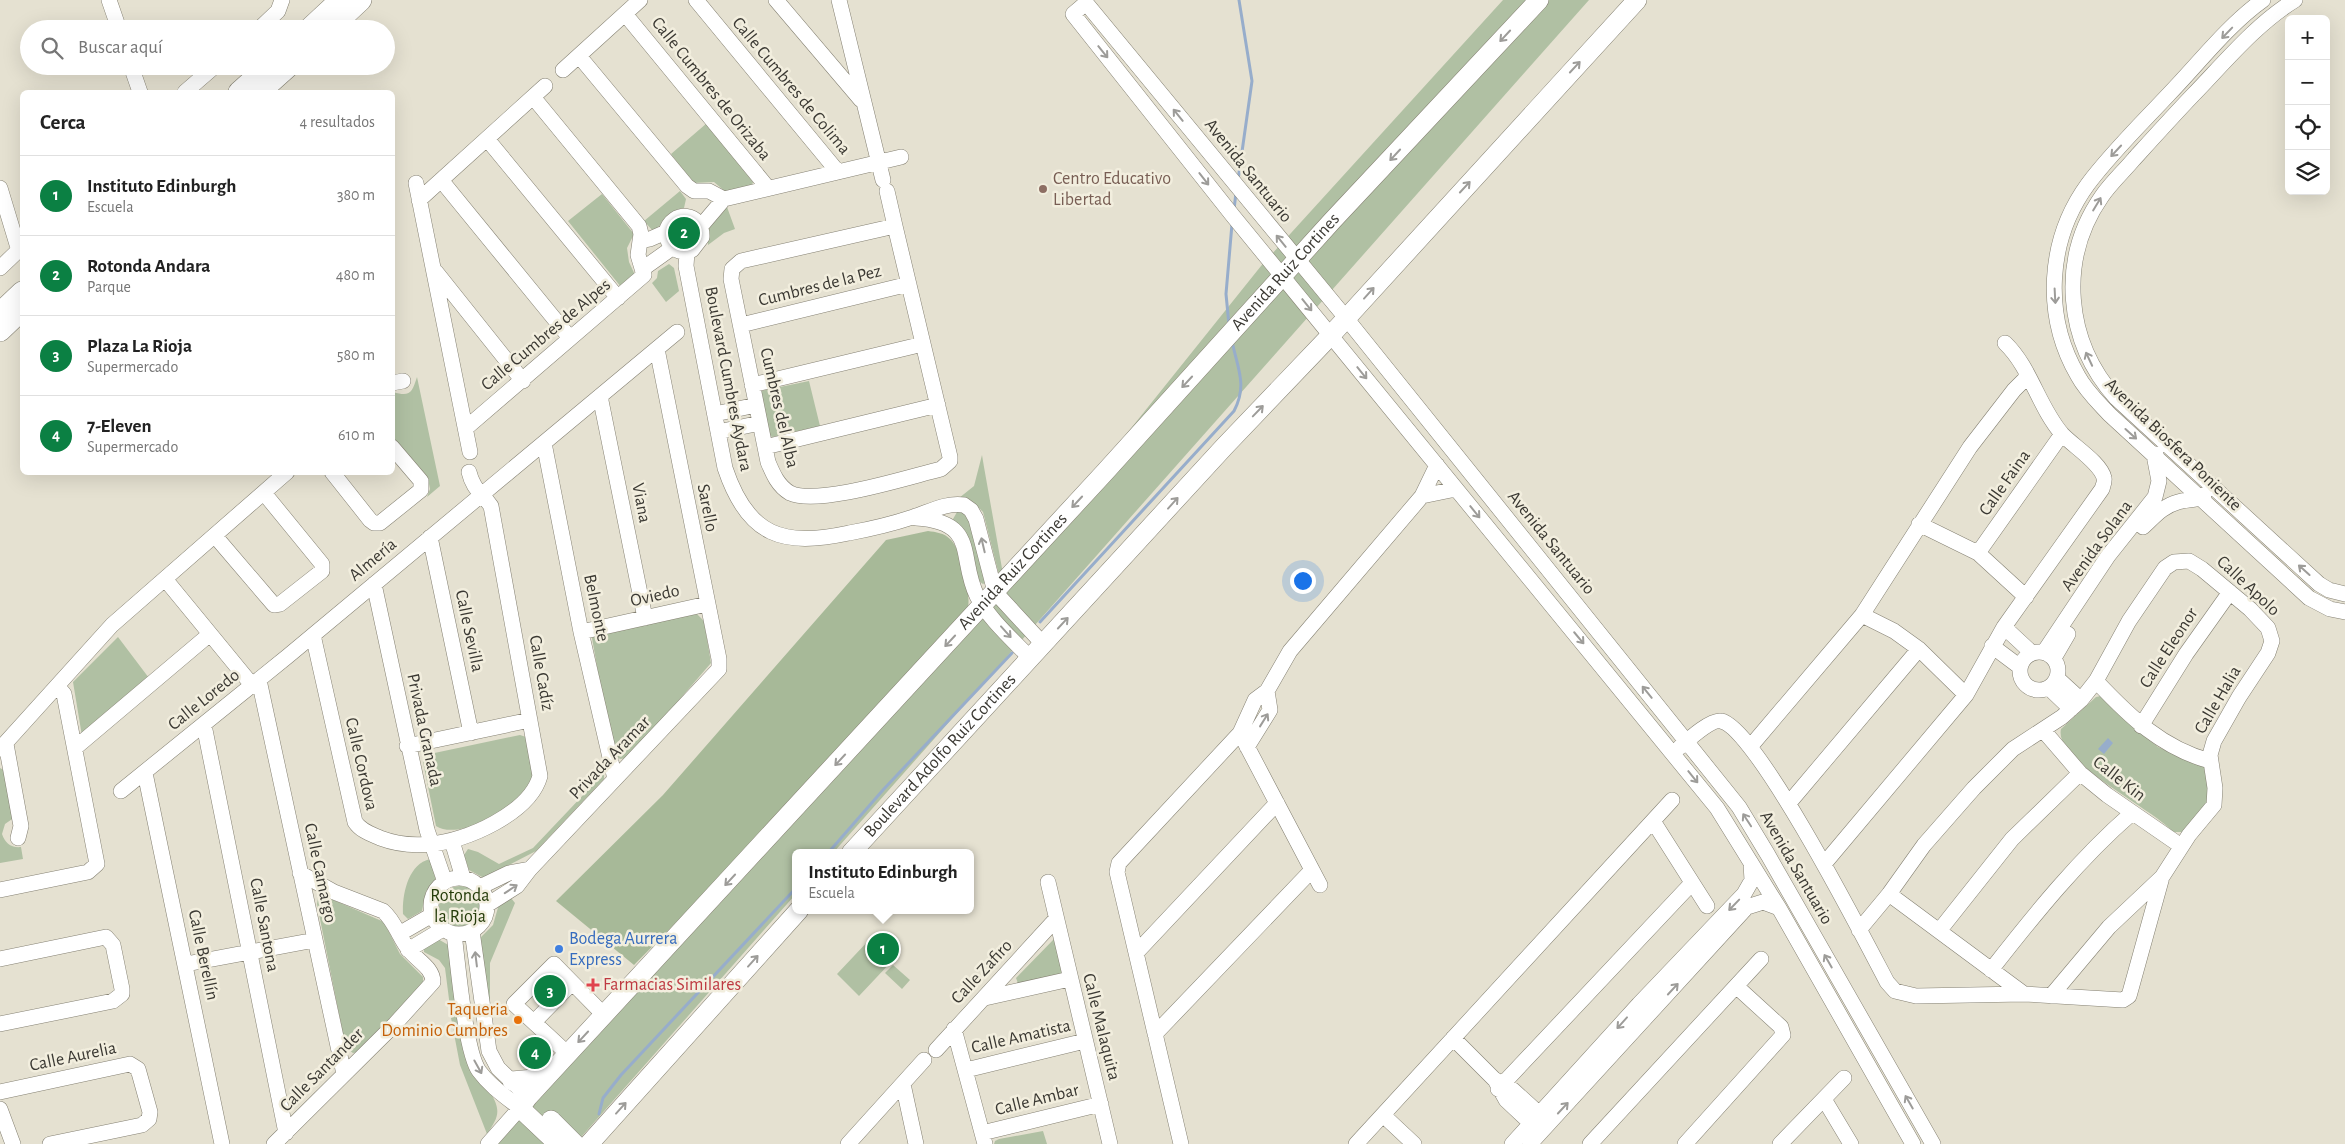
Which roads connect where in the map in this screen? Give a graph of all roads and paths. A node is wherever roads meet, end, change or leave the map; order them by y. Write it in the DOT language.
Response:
graph roads {
  1 [pos="109,0"];
  2 [pos="340,0"];
  3 [pos="361,0"];
  4 [pos="640,0"];
  5 [pos="696,0"];
  6 [pos="776,0"];
  7 [pos="839,0"];
  8 [pos="1538,0"];
  9 [pos="1637,0"];
  10 [pos="2263,0"];
  11 [pos="2296,0"];
  12 [pos="280,6"];
  13 [pos="625,14"];
  14 [pos="116,20"];
  15 [pos="267,20"];
  16 [pos="319,20"];
  17 [pos="340,20"];
  18 [pos="579,56"];
  19 [pos="563,70"];
  20 [pos="134,75"];
  21 [pos="205,75"];
  22 [pos="258,75"];
  23 [pos="279,75"];
  24 [pos="545,86"];
  25 [pos="139,90"];
  26 [pos="187,90"];
  27 [pos="242,90"];
  28 [pos="262,90"];
  29 [pos="533,97"];
  30 [pos="2164,100"];
  31 [pos="864,103"];
  32 [pos="2176,113"];
  33 [pos="487,139"];
  34 [pos="901,157"];
  35 [pos="879,163"];
  36 [pos="838,172"];
  37 [pos="441,180"];
  38 [pos="416,183"];
  39 [pos="0,188"];
  40 [pos="768,188"];
  41 [pos="698,192"];
  42 [pos="724,199"];
  43 [pos="420,200"];
  44 [pos="687,216"];
  45 [pos="701,226"];
  46 [pos="895,226"];
  47 [pos="666,232"];
  48 [pos="640,240"];
  49 [pos="20,246"];
  50 [pos="672,248"];
  51 [pos="20,250"];
  52 [pos="687,252"];
  53 [pos="1297,261"];
  54 [pos="0,268"];
  55 [pos="644,268"];
  56 [pos="434,269"];
  57 [pos="1283,276"];
  58 [pos="909,284"];
  59 [pos="20,294"];
  60 [pos="618,298"];
  61 [pos="0,312"];
  62 [pos="20,312"];
  63 [pos="1346,318"];
  64 [pos="741,325"];
  65 [pos="0,331"];
  66 [pos="677,332"];
  67 [pos="1331,335"];
  68 [pos="570,338"];
  69 [pos="2005,343"];
  70 [pos="923,344"];
  71 [pos="657,349"];
  72 [pos="2027,376"];
  73 [pos="523,380"];
  74 [pos="752,385"];
  75 [pos="600,396"];
  76 [pos="756,405"];
  77 [pos="938,405"];
  78 [pos="715,414"];
  79 [pos="760,423"];
  80 [pos="466,428"];
  81 [pos="718,432"];
  82 [pos="2062,434"];
  83 [pos="544,443"];
  84 [pos="2166,444"];
  85 [pos="765,447"];
  86 [pos="395,450"];
  87 [pos="470,452"];
  88 [pos="2154,455"];
  89 [pos="1437,466"];
  90 [pos="469,472"];
  91 [pos="284,475"];
  92 [pos="334,475"];
  93 [pos="2213,487"];
  94 [pos="1456,489"];
  95 [pos="264,493"];
  96 [pos="482,494"];
  97 [pos="1422,496"];
  98 [pos="2201,498"];
  99 [pos="912,518"];
  100 [pos="1919,524"];
  101 [pos="1517,531"];
  102 [pos="215,536"];
  103 [pos="430,537"];
  104 [pos="1502,545"];
  105 [pos="1978,553"];
  106 [pos="164,579"];
  107 [pos="374,584"];
  108 [pos="2230,592"];
  109 [pos="2345,594"];
  110 [pos="2026,597"];
  111 [pos="989,598"];
  112 [pos="707,604"];
  113 [pos="2345,612"];
  114 [pos="1862,615"];
  115 [pos="645,618"];
  116 [pos="2004,627"];
  117 [pos="581,632"];
  118 [pos="210,634"];
  119 [pos="313,635"];
  120 [pos="1043,644"];
  121 [pos="1992,646"];
  122 [pos="1919,649"];
  123 [pos="2268,653"];
  124 [pos="2043,654"];
  125 [pos="288,656"];
  126 [pos="1030,658"];
  127 [pos="2020,667"];
  128 [pos="717,674"];
  129 [pos="2096,681"];
  130 [pos="256,683"];
  131 [pos="2053,683"];
  132 [pos="57,686"];
  133 [pos="1267,691"];
  134 [pos="1966,695"];
  135 [pos="2076,704"];
  136 [pos="530,720"];
  137 [pos="204,724"];
  138 [pos="2141,726"];
  139 [pos="2043,730"];
  140 [pos="470,733"];
  141 [pos="1240,733"];
  142 [pos="1687,741"];
  143 [pos="407,746"];
  144 [pos="3,747"];
  145 [pos="1247,747"];
  146 [pos="1750,747"];
  147 [pos="75,748"];
  148 [pos="1673,753"];
  149 [pos="2210,761"];
  150 [pos="145,773"];
  151 [pos="2080,773"];
  152 [pos="615,779"];
  153 [pos="121,791"];
  154 [pos="1672,800"];
  155 [pos="1277,803"];
  156 [pos="1789,803"];
  157 [pos="2132,813"];
  158 [pos="1653,821"];
  159 [pos="18,838"];
  160 [pos="452,841"];
  161 [pos="430,844"];
  162 [pos="2181,846"];
  163 [pos="856,849"];
  164 [pos="1751,863"];
  165 [pos="1824,864"];
  166 [pos="530,869"];
  167 [pos="1312,870"];
  168 [pos="300,873"];
  169 [pos="2162,877"];
  170 [pos="463,878"];
  171 [pos="445,882"];
  172 [pos="1048,882"];
  173 [pos="1692,883"];
  174 [pos="1320,886"];
  175 [pos="480,887"];
  176 [pos="0,890"];
  177 [pos="1890,894"];
  178 [pos="488,905"];
  179 [pos="1707,906"];
  180 [pos="1779,908"];
  181 [pos="795,914"];
  182 [pos="432,915"];
  183 [pos="1056,919"];
  184 [pos="1859,930"];
  185 [pos="1939,930"];
  186 [pos="448,931"];
  187 [pos="472,931"];
  188 [pos="399,934"];
  189 [pos="315,940"];
  190 [pos="408,950"];
  191 [pos="250,952"];
  192 [pos="1136,953"];
  193 [pos="0,959"];
  194 [pos="1761,959"];
  195 [pos="186,964"];
  196 [pos="1991,970"];
  197 [pos="478,979"];
  198 [pos="1070,979"];
  199 [pos="461,982"];
  200 [pos="572,983"];
  201 [pos="1736,986"];
  202 [pos="2024,994"];
  203 [pos="2051,996"];
  204 [pos="985,998"];
  205 [pos="604,1015"];
  206 [pos="1860,1016"];
  207 [pos="534,1022"];
  208 [pos="0,1024"];
  209 [pos="1845,1025"];
  210 [pos="485,1029"];
  211 [pos="954,1029"];
  212 [pos="468,1031"];
  213 [pos="1156,1034"];
  214 [pos="1453,1038"];
  215 [pos="1086,1042"];
  216 [pos="568,1054"];
  217 [pos="966,1070"];
  218 [pos="344,1074"];
  219 [pos="545,1078"];
  220 [pos="1844,1078"];
  221 [pos="503,1084"];
  222 [pos="903,1084"];
  223 [pos="1499,1084"];
  224 [pos="5,1091"];
  225 [pos="1824,1099"];
  226 [pos="524,1103"];
  227 [pos="1100,1104"];
  228 [pos="0,1109"];
  229 [pos="1383,1115"];
  230 [pos="1540,1123"];
  231 [pos="502,1129"];
  232 [pos="286,1132"];
  233 [pos="984,1138"];
  234 [pos="13,1144"];
  235 [pos="50,1144"];
  236 [pos="222,1144"];
  237 [pos="274,1144"];
  238 [pos="488,1144"];
  239 [pos="558,1144"];
  240 [pos="576,1144"];
  241 [pos="589,1144"];
  242 [pos="848,1144"];
  243 [pos="916,1144"];
  244 [pos="1110,1144"];
  245 [pos="1182,1144"];
  246 [pos="1356,1144"];
  247 [pos="1414,1144"];
  248 [pos="1503,1144"];
  249 [pos="1512,1144"];
  250 [pos="1530,1144"];
  251 [pos="1590,1144"];
  252 [pos="1685,1144"];
  253 [pos="1780,1144"];
  254 [pos="1851,1144"];
  255 [pos="1913,1144"];
  256 [pos="1933,1144"];
  1 -- 14 [label="street"];
  2 -- 16 [label="highway"];
  3 -- 17 [label="highway"];
  4 -- 13 [label="street"];
  5 -- 36 [label="street, Calle Cumbres de Colima"];
  6 -- 31 [label="street"];
  7 -- 31 [label="street, Cumbres del Alba"];
  8 -- 53 [label="main road, Avenida Ruiz Cortines, one-way"];
  63 -- 9 [label="main road, one-way"];
  10 -- 30 [label="street, Avenida Biosfera Poniente, one-way"];
  11 -- 32 [label="street, Avenida Biosfera Poniente"];
  12 -- 15 [label="street"];
  13 -- 18 [label="street"];
  13 -- 40 [label="street, Calle Cumbres de Orizaba"];
  18 -- 19 [label="street"];
  18 -- 41 [label="street"];
  20 -- 25 [label="street"];
  21 -- 26 [label="street"];
  22 -- 27 [label="highway"];
  23 -- 28 [label="highway"];
  24 -- 29 [label="street"];
  29 -- 33 [label="street"];
  29 -- 48 [label="street"];
  30 -- 32 [label="street"];
  30 -- 88 [label="street, Avenida Biosfera Poniente, one-way"];
  31 -- 35 [label="street, Cumbres del Alba"];
  84 -- 32 [label="street, Avenida Biosfera Poniente, one-way"];
  33 -- 37 [label="street"];
  33 -- 60 [label="street"];
  34 -- 35 [label="street"];
  35 -- 36 [label="street"];
  35 -- 46 [label="street, Cumbres del Alba"];
  36 -- 40 [label="street"];
  37 -- 43 [label="street"];
  37 -- 68 [label="street"];
  38 -- 43 [label="street"];
  39 -- 49 [label="street"];
  40 -- 42 [label="street"];
  41 -- 42 [label="street"];
  41 -- 44 [label="street"];
  42 -- 45 [label="street"];
  43 -- 56 [label="street"];
  44 -- 45 [label="street"];
  44 -- 47 [label="street"];
  45 -- 52 [label="street"];
  46 -- 58 [label="street, Cumbres del Alba"];
  46 -- 64 [label="street, Cumbres del Alba"];
  47 -- 48 [label="street"];
  47 -- 50 [label="street"];
  48 -- 55 [label="street"];
  50 -- 52 [label="street"];
  50 -- 55 [label="street"];
  51 -- 54 [label="street"];
  52 -- 78 [label="street, Boulevard Cumbres Aydara"];
  53 -- 57 [label="main road, Avenida Ruiz Cortines"];
  53 -- 57 [label="street, Avenida Santuario, one-way"];
  53 -- 63 [label="street, Avenida Santuario"];
  55 -- 60 [label="street, Calle Cumbres de Alpes"];
  56 -- 73 [label="street"];
  56 -- 80 [label="street"];
  57 -- 67 [label="street, Avenida Santuario, one-way"];
  57 -- 111 [label="main road, Avenida Ruiz Cortines, one-way"];
  58 -- 64 [label="street, Cumbres de la Pez"];
  58 -- 70 [label="street, Cumbres del Alba"];
  59 -- 61 [label="highway"];
  60 -- 68 [label="street, Calle Cumbres de Alpes"];
  62 -- 65 [label="highway"];
  63 -- 67 [label="main road"];
  63 -- 101 [label="street, Avenida Santuario"];
  64 -- 74 [label="street, Cumbres del Alba"];
  66 -- 71 [label="street"];
  67 -- 89 [label="street, Avenida Santuario, one-way"];
  120 -- 67 [label="main road, one-way"];
  68 -- 73 [label="street, Calle Cumbres de Alpes"];
  69 -- 72 [label="street"];
  70 -- 74 [label="street"];
  70 -- 77 [label="street, Cumbres del Alba"];
  71 -- 75 [label="street"];
  71 -- 112 [label="street, Sarello"];
  72 -- 82 [label="street"];
  72 -- 100 [label="street"];
  73 -- 80 [label="street, Calle Cumbres de Alpes"];
  74 -- 76 [label="street, Cumbres del Alba"];
  75 -- 83 [label="street"];
  75 -- 115 [label="street, Viana"];
  76 -- 78 [label="street"];
  76 -- 79 [label="street, Cumbres del Alba"];
  77 -- 85 [label="street"];
  77 -- 85 [label="street, Cumbres del Alba"];
  78 -- 81 [label="street, Boulevard Cumbres Aydara"];
  79 -- 81 [label="street"];
  79 -- 85 [label="street, Cumbres del Alba"];
  80 -- 87 [label="street"];
  81 -- 99 [label="street, Boulevard Cumbres Aydara"];
  82 -- 105 [label="street, Calle Faina"];
  82 -- 110 [label="street"];
  83 -- 96 [label="street"];
  83 -- 117 [label="street, Belmonte"];
  84 -- 88 [label="street"];
  84 -- 93 [label="street, Avenida Biosfera Poniente"];
  86 -- 92 [label="street"];
  88 -- 98 [label="street, Avenida Biosfera Poniente"];
  88 -- 124 [label="street, Avenida Solana"];
  89 -- 94 [label="street, Avenida Santuario"];
  89 -- 97 [label="street"];
  90 -- 96 [label="street, Calle Cadíz"];
  91 -- 95 [label="street"];
  93 -- 98 [label="street"];
  109 -- 93 [label="street, Avenida Biosfera Poniente, one-way"];
  94 -- 97 [label="street"];
  94 -- 104 [label="street, Avenida Santuario, one-way"];
  95 -- 102 [label="street"];
  95 -- 102 [label="street"];
  96 -- 103 [label="street, Almería"];
  96 -- 136 [label="street, Calle Cadíz"];
  97 -- 133 [label="street"];
  98 -- 113 [label="street, Avenida Biosfera Poniente"];
  98 -- 124 [label="street, Avenida Solana"];
  99 -- 111 [label="street"];
  111 -- 99 [label="street, Boulevard Cumbres Aydara, one-way"];
  100 -- 105 [label="street"];
  100 -- 114 [label="street"];
  101 -- 104 [label="street"];
  142 -- 101 [label="street, Avenida Santuario, one-way"];
  102 -- 106 [label="street"];
  103 -- 107 [label="street, Almería"];
  103 -- 140 [label="street, Calle Sevilla"];
  104 -- 148 [label="street, Avenida Santuario, one-way"];
  105 -- 110 [label="street"];
  106 -- 118 [label="street"];
  106 -- 132 [label="street"];
  107 -- 119 [label="street, Almería"];
  107 -- 143 [label="street, Privada Granada"];
  108 -- 123 [label="street, Calle Apolo"];
  108 -- 129 [label="street, Calle Apolo"];
  108 -- 138 [label="street, Calle Eleonor"];
  110 -- 116 [label="street"];
  111 -- 120 [label="street"];
  111 -- 126 [label="street, one-way"];
  111 -- 205 [label="main road, Avenida Ruiz Cortines, one-way"];
  112 -- 115 [label="street, Oviedo"];
  112 -- 128 [label="street, Sarello"];
  114 -- 122 [label="street"];
  114 -- 146 [label="street"];
  115 -- 117 [label="street, Oviedo"];
  116 -- 121 [label="street"];
  116 -- 124 [label="street"];
  117 -- 152 [label="street, Belmonte"];
  118 -- 130 [label="street"];
  118 -- 147 [label="street"];
  119 -- 125 [label="street, Almería"];
  119 -- 161 [label="street, Calle Cordova"];
  120 -- 126 [label="main road"];
  121 -- 127 [label="street"];
  121 -- 134 [label="street"];
  122 -- 134 [label="street"];
  122 -- 156 [label="street"];
  123 -- 149 [label="street, Calle Halia"];
  124 -- 127 [label="street"];
  124 -- 131 [label="street"];
  125 -- 130 [label="street, Calle Loredo"];
  126 -- 163 [label="main road, Boulevard Adolfo Ruiz Cortines"];
  127 -- 131 [label="street"];
  128 -- 152 [label="street, Privada Aramar"];
  129 -- 135 [label="street"];
  129 -- 138 [label="street"];
  130 -- 137 [label="street, Calle Loredo"];
  130 -- 168 [label="street, Calle Camargo"];
  131 -- 135 [label="street"];
  132 -- 144 [label="street"];
  132 -- 147 [label="street"];
  133 -- 141 [label="street"];
  145 -- 133 [label="street, one-way"];
  134 -- 165 [label="street"];
  135 -- 139 [label="street"];
  136 -- 140 [label="street"];
  136 -- 160 [label="street, Calle Cadíz"];
  137 -- 150 [label="street, Calle Loredo"];
  137 -- 191 [label="street, Calle Santona"];
  138 -- 149 [label="street"];
  139 -- 151 [label="street, Calle Kin"];
  139 -- 177 [label="street"];
  140 -- 143 [label="street"];
  141 -- 145 [label="street"];
  141 -- 192 [label="street"];
  142 -- 146 [label="street"];
  142 -- 148 [label="street"];
  206 -- 142 [label="street, Avenida Santuario, one-way"];
  143 -- 161 [label="street, Privada Granada"];
  144 -- 159 [label="street"];
  145 -- 155 [label="street"];
  146 -- 156 [label="street"];
  147 -- 176 [label="street"];
  148 -- 164 [label="street, Avenida Santuario, one-way"];
  149 -- 162 [label="street, Calle Halia"];
  150 -- 153 [label="street, Calle Loredo"];
  150 -- 195 [label="street, Calle Berellín"];
  151 -- 157 [label="street, Calle Kin"];
  151 -- 185 [label="street"];
  152 -- 166 [label="street, Privada Aramar"];
  154 -- 158 [label="street"];
  155 -- 167 [label="street"];
  155 -- 192 [label="street"];
  156 -- 165 [label="street"];
  157 -- 162 [label="street, Calle Kin"];
  157 -- 196 [label="street"];
  158 -- 173 [label="street"];
  158 -- 214 [label="street"];
  160 -- 161 [label="street, Calle Cordova"];
  160 -- 170 [label="street"];
  161 -- 171 [label="street, Privada Granada"];
  162 -- 169 [label="street, Calle Halia"];
  164 -- 180 [label="street, Avenida Santuario"];
  164 -- 230 [label="street, one-way"];
  165 -- 184 [label="street"];
  166 -- 175 [label="street"];
  178 -- 166 [label="street, Privada Aramar, one-way"];
  167 -- 174 [label="street"];
  167 -- 213 [label="street"];
  168 -- 188 [label="street"];
  168 -- 189 [label="street, Calle Camargo"];
  169 -- 203 [label="street"];
  169 -- 203 [label="street"];
  170 -- 171 [label="street"];
  170 -- 175 [label="street"];
  171 -- 182 [label="street"];
  172 -- 183 [label="street, Calle Malaquita"];
  173 -- 179 [label="street"];
  173 -- 223 [label="street"];
  175 -- 178 [label="street"];
  177 -- 184 [label="street"];
  177 -- 185 [label="street"];
  178 -- 187 [label="street"];
  180 -- 209 [label="street, Avenida Santuario"];
  230 -- 180 [label="street, one-way"];
  241 -- 181 [label="main road, one-way"];
  182 -- 186 [label="street"];
  182 -- 188 [label="street"];
  183 -- 198 [label="street, Calle Malaquita"];
  183 -- 204 [label="street, Calle Zafiro"];
  184 -- 202 [label="street"];
  185 -- 196 [label="street"];
  186 -- 187 [label="street"];
  186 -- 190 [label="street"];
  186 -- 199 [label="street"];
  197 -- 187 [label="street, one-way"];
  188 -- 190 [label="street"];
  189 -- 191 [label="street"];
  189 -- 218 [label="street, Calle Camargo"];
  190 -- 218 [label="street, Calle Santander"];
  191 -- 195 [label="street"];
  191 -- 232 [label="street, Calle Santona"];
  192 -- 213 [label="street"];
  193 -- 208 [label="street"];
  194 -- 201 [label="street"];
  195 -- 236 [label="street, Calle Berellín"];
  196 -- 202 [label="street"];
  197 -- 199 [label="street"];
  197 -- 210 [label="street"];
  198 -- 204 [label="street"];
  198 -- 215 [label="street, Calle Malaquita"];
  199 -- 212 [label="street"];
  200 -- 205 [label="street"];
  200 -- 207 [label="street"];
  200 -- 207 [label="street"];
  201 -- 251 [label="street"];
  201 -- 252 [label="street"];
  202 -- 203 [label="street"];
  204 -- 211 [label="street, Calle Zafiro"];
  205 -- 216 [label="main road, Avenida Ruiz Cortines, one-way"];
  206 -- 209 [label="street"];
  256 -- 206 [label="street, Avenida Santuario, one-way"];
  207 -- 216 [label="street"];
  209 -- 255 [label="street, Avenida Santuario"];
  210 -- 212 [label="street"];
  210 -- 221 [label="street"];
  211 -- 217 [label="street"];
  211 -- 222 [label="street, Calle Zafiro"];
  212 -- 221 [label="street, one-way"];
  213 -- 245 [label="street"];
  214 -- 223 [label="street"];
  214 -- 229 [label="street"];
  215 -- 217 [label="street, Calle Amatista"];
  215 -- 227 [label="street, Calle Malaquita"];
  216 -- 219 [label="main road, Avenida Ruiz Cortines"];
  217 -- 233 [label="street"];
  218 -- 232 [label="street, Calle Santander"];
  219 -- 221 [label="main road"];
  219 -- 226 [label="main road, Avenida Ruiz Cortines"];
  220 -- 225 [label="street"];
  221 -- 226 [label="street"];
  221 -- 231 [label="street"];
  222 -- 242 [label="street, Calle Zafiro"];
  222 -- 243 [label="street"];
  223 -- 230 [label="street"];
  224 -- 235 [label="street, Calle Aurelia"];
  225 -- 253 [label="street"];
  225 -- 254 [label="street"];
  226 -- 231 [label="street, Avenida Ruiz Cortines"];
  226 -- 239 [label="main road"];
  226 -- 240 [label="main road"];
  227 -- 233 [label="street, Calle Ambar"];
  227 -- 244 [label="street, Calle Malaquita"];
  228 -- 234 [label="street"];
  229 -- 246 [label="street"];
  229 -- 247 [label="street"];
  230 -- 249 [label="street"];
  230 -- 250 [label="street"];
  231 -- 238 [label="street, Avenida Ruiz Cortines"];
  232 -- 237 [label="street, Calle Santander"];
  248 -- 249 [label="street"];
}
